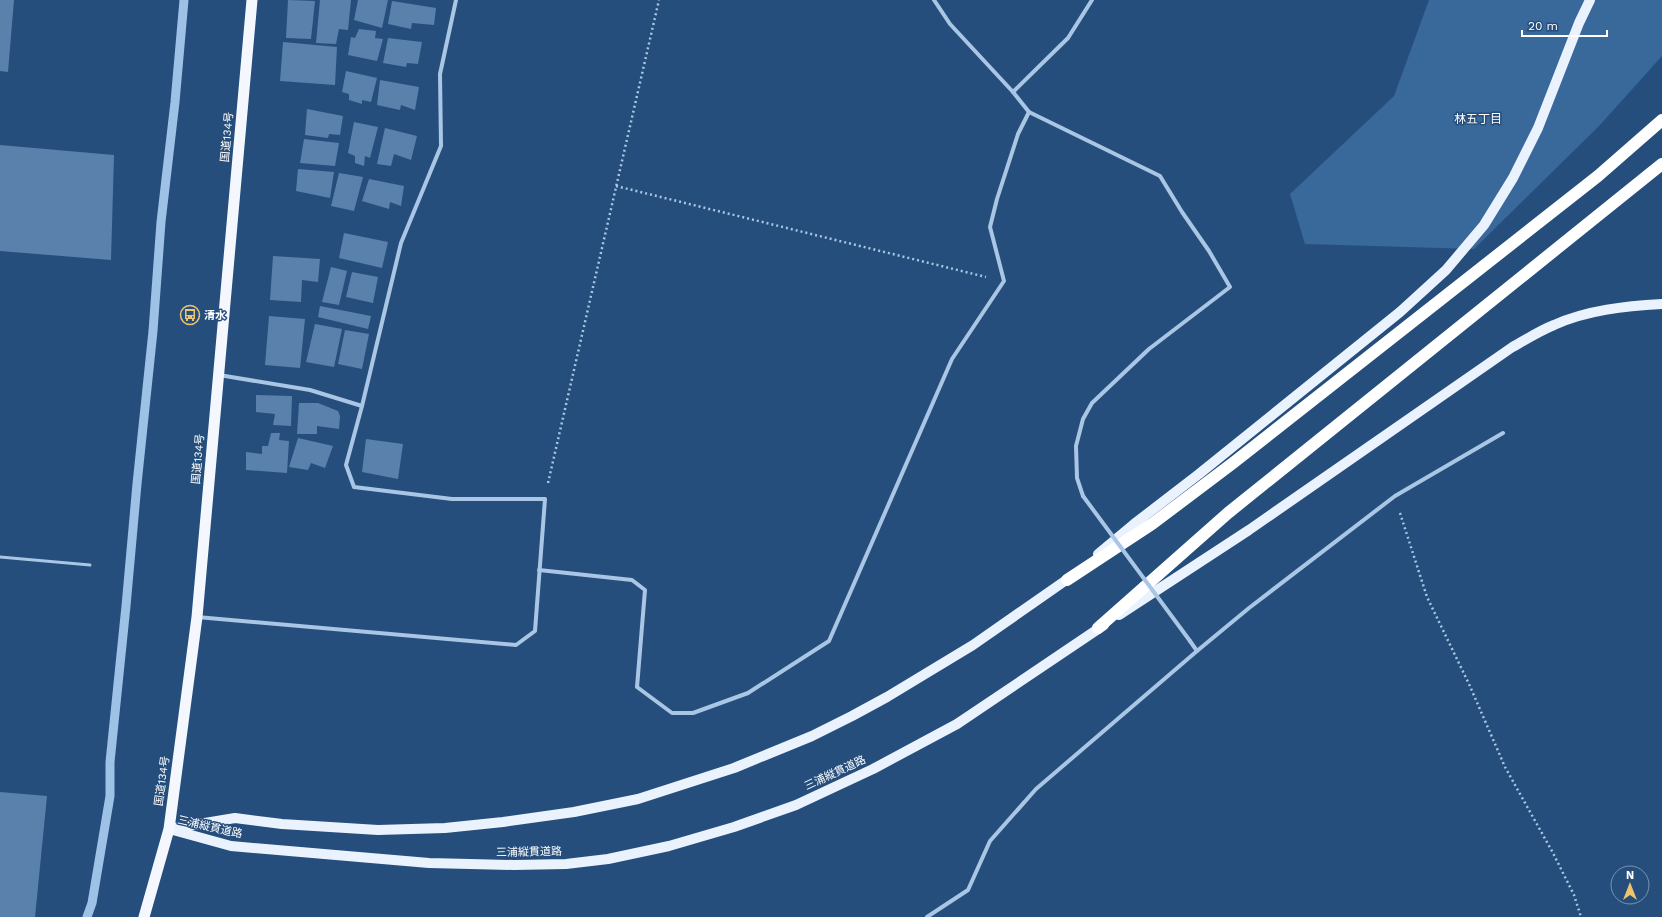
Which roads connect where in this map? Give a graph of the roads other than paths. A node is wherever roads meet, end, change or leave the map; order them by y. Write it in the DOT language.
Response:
graph roads {
  1 [pos="252,0"];
  2 [pos="456,0"];
  3 [pos="934,0"];
  4 [pos="1092,0"];
  5 [pos="1582,0"];
  6 [pos="1590,0"];
  7 [pos="1579,23"];
  8 [pos="1013,92"];
  9 [pos="1029,112"];
  10 [pos="1662,120"];
  11 [pos="1662,164"];
  12 [pos="1662,304"];
  13 [pos="218,375"];
  14 [pos="362,406"];
  15 [pos="1503,433"];
  16 [pos="0,557"];
  17 [pos="90,565"];
  18 [pos="539,570"];
  19 [pos="1067,580"];
  20 [pos="197,617"];
  21 [pos="1098,628"];
  22 [pos="1197,651"];
  23 [pos="169,829"];
  24 [pos="144,917"];
  25 [pos="927,917"];
  1 -- 13 [label="highway, 国道134号"];
  2 -- 14 [label="street"];
  3 -- 8 [label="street"];
  4 -- 8 [label="street"];
  5 -- 7 [label="main road"];
  6 -- 7 [label="main road"];
  7 -- 19 [label="main road, 三浦縦貫道路"];
  8 -- 9 [label="street"];
  9 -- 18 [label="street"];
  9 -- 22 [label="street, bridge"];
  10 -- 19 [label="highway"];
  11 -- 21 [label="highway"];
  12 -- 21 [label="main road, 三浦縦貫道路"];
  13 -- 14 [label="street"];
  13 -- 20 [label="highway, 国道134号"];
  14 -- 18 [label="street"];
  15 -- 22 [label="street"];
  16 -- 17 [label="lane"];
  18 -- 20 [label="street"];
  19 -- 23 [label="main road, 三浦縦貫道路"];
  20 -- 23 [label="highway, 国道134号"];
  21 -- 23 [label="main road, 三浦縦貫道路"];
  22 -- 25 [label="street"];
  23 -- 24 [label="highway, 国道134号"];
}
